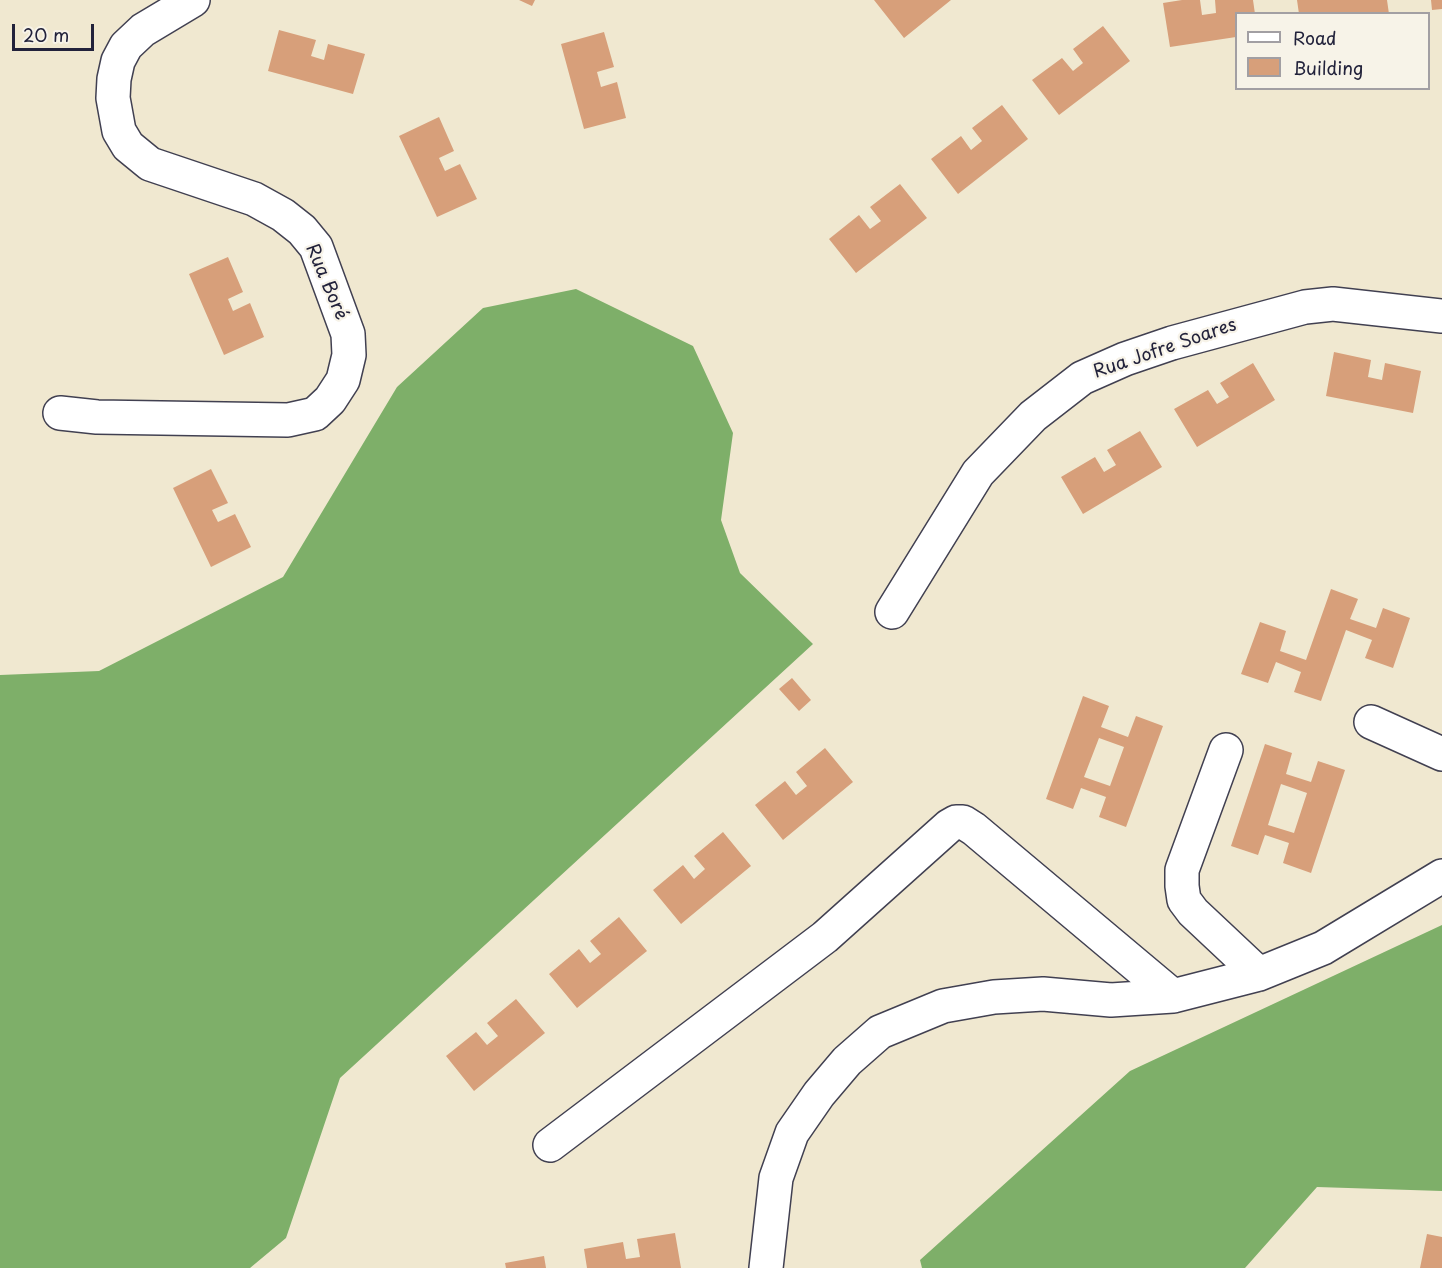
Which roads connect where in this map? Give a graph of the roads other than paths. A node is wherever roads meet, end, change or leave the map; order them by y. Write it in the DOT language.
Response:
graph roads {
  1 [pos="193,0"];
  2 [pos="1442,316"];
  3 [pos="60,413"];
  4 [pos="892,612"];
  5 [pos="1371,722"];
  6 [pos="1226,750"];
  7 [pos="1442,753"];
  8 [pos="1442,876"];
  9 [pos="1259,974"];
  10 [pos="1173,996"];
  11 [pos="550,1145"];
  12 [pos="766,1268"];
  1 -- 3 [label="street, Rua Boré"];
  2 -- 4 [label="street, Rua Jofre Soares"];
  5 -- 7 [label="street"];
  6 -- 9 [label="street"];
  8 -- 9 [label="street"];
  9 -- 10 [label="street"];
  10 -- 11 [label="street"];
  10 -- 12 [label="street"];
}
